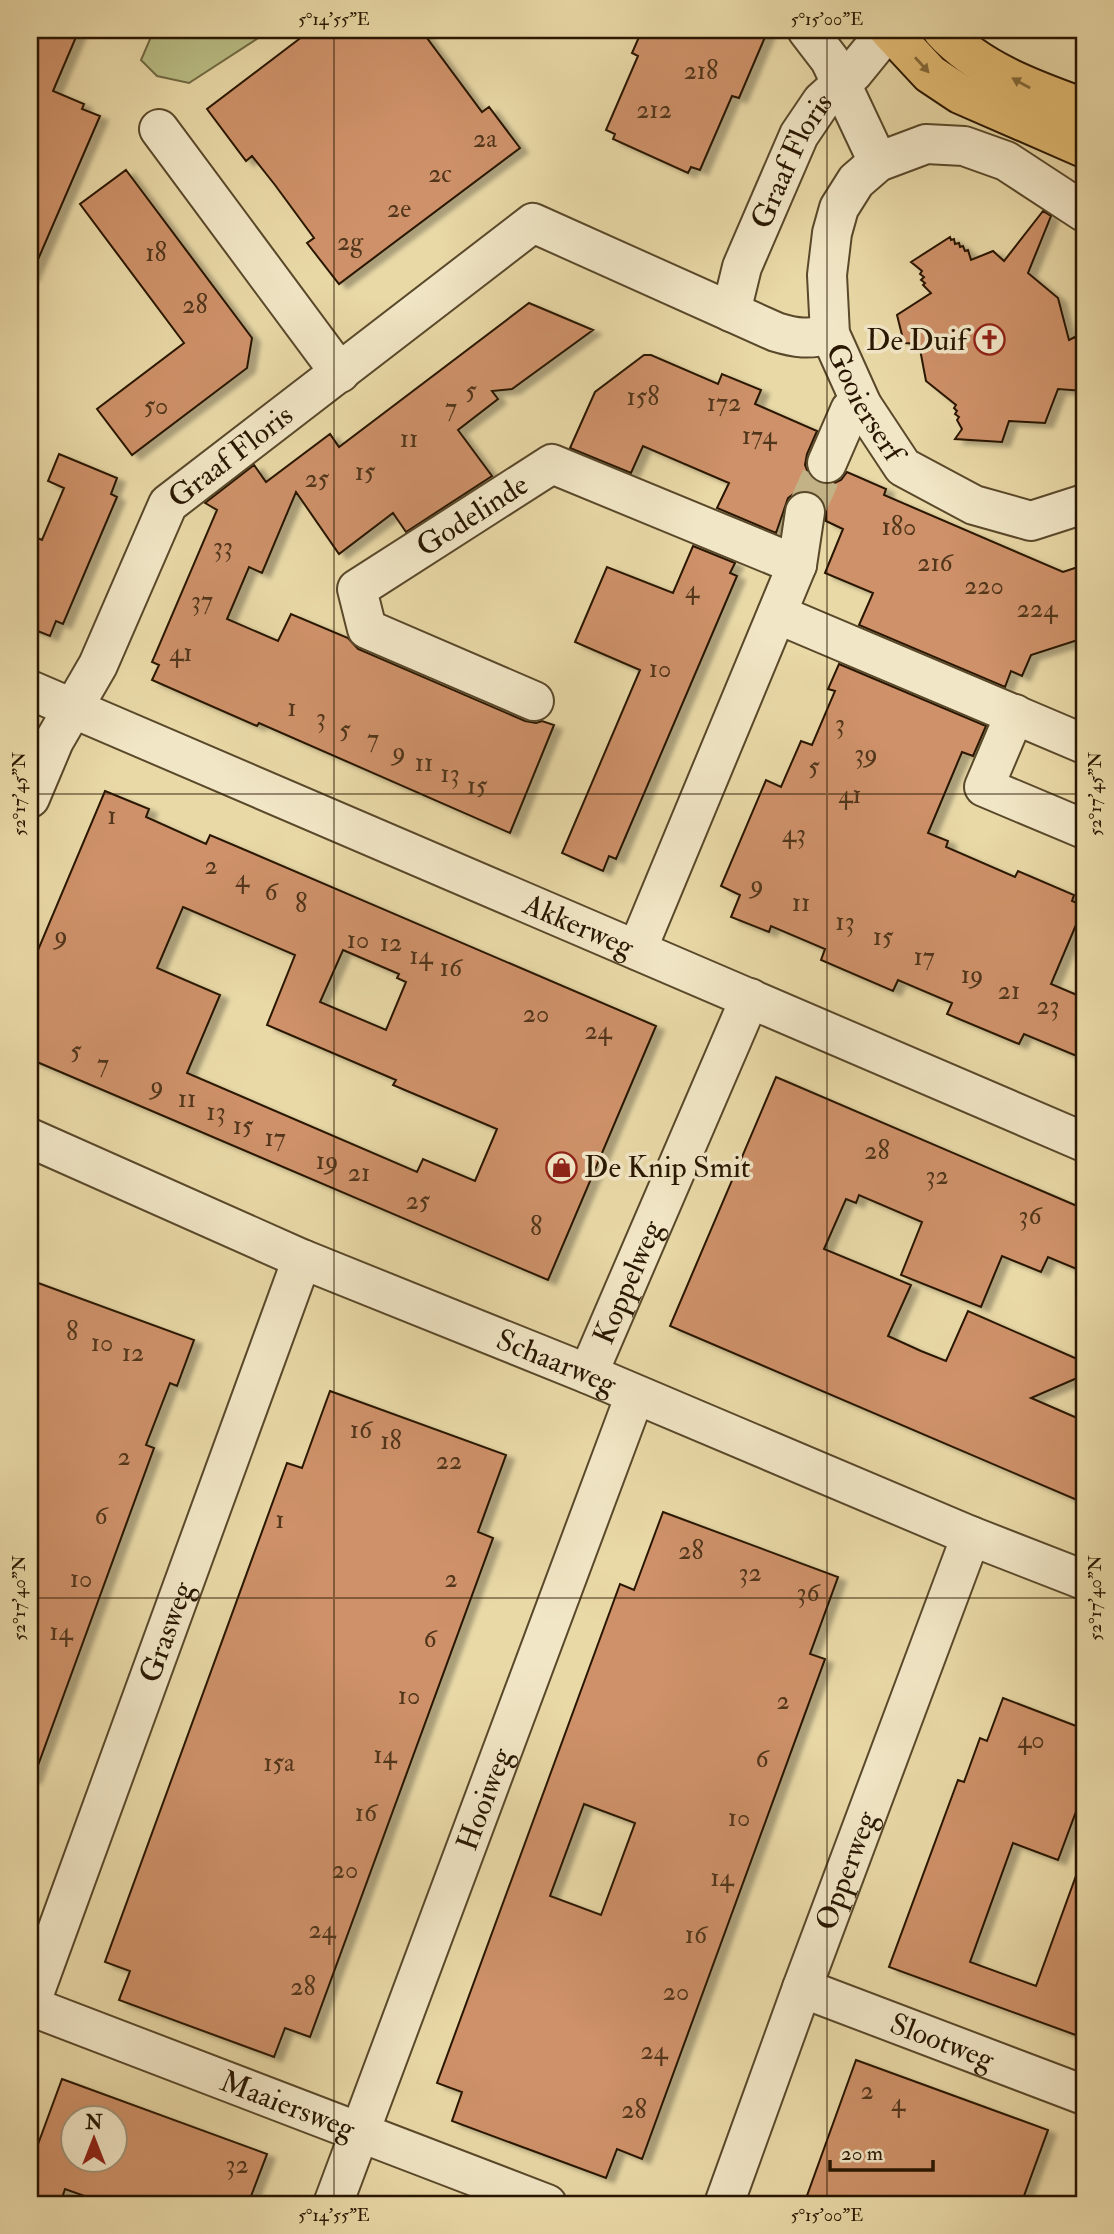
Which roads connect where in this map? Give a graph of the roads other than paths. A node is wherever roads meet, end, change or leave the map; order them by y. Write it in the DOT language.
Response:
graph roads {
  1 [pos="807,30"];
  2 [pos="889,30"];
  3 [pos="942,30"];
  4 [pos="843,83"];
  5 [pos="1084,108"];
  6 [pos="159,129"];
  7 [pos="1084,148"];
  8 [pos="878,162"];
  9 [pos="1084,212"];
  10 [pos="533,223"];
  11 [pos="731,312"];
  12 [pos="830,334"];
  13 [pos="340,373"];
  14 [pos="862,405"];
  15 [pos="827,463"];
  16 [pos="1084,505"];
  17 [pos="805,512"];
  18 [pos="797,565"];
  19 [pos="777,614"];
  20 [pos="30,690"];
  21 [pos="534,701"];
  22 [pos="73,709"];
  23 [pos="1015,715"];
  24 [pos="1084,744"];
  25 [pos="30,799"];
  26 [pos="1084,829"];
  27 [pos="637,950"];
  28 [pos="750,998"];
  29 [pos="30,1138"];
  30 [pos="1084,1142"];
  31 [pos="302,1259"];
  32 [pos="588,1374"];
  33 [pos="635,1395"];
  34 [pos="971,1536"];
  35 [pos="1084,1580"];
  36 [pos="802,1988"];
  37 [pos="30,2006"];
  38 [pos="1084,2095"];
  39 [pos="359,2134"];
  40 [pos="333,2204"];
  41 [pos="547,2204"];
  42 [pos="724,2204"];
  1 -- 4 [label="street"];
  2 -- 4 [label="street, Graaf Floris"];
  2 -- 7 [label="main road, one-way"];
  5 -- 3 [label="main road, one-way"];
  4 -- 8 [label="street"];
  4 -- 11 [label="street, Graaf Floris"];
  6 -- 13 [label="street"];
  8 -- 9 [label="street"];
  8 -- 12 [label="street, Graaf Floris"];
  10 -- 11 [label="street, Gooierserf"];
  10 -- 13 [label="street, Graaf Floris"];
  11 -- 12 [label="street, Gooierserf"];
  12 -- 14 [label="street, Gooierserf"];
  13 -- 22 [label="street, Graaf Floris"];
  14 -- 15 [label="street"];
  14 -- 16 [label="street, Gooierserf"];
  17 -- 18 [label="street"];
  18 -- 19 [label="street"];
  18 -- 21 [label="street, Godelinde"];
  19 -- 23 [label="street"];
  19 -- 27 [label="street"];
  20 -- 22 [label="street, Akkerweg"];
  22 -- 25 [label="street, Graaf Floris"];
  22 -- 27 [label="street, Akkerweg"];
  23 -- 24 [label="street"];
  23 -- 26 [label="street"];
  27 -- 28 [label="street, Akkerweg"];
  28 -- 30 [label="street, Akkerweg"];
  28 -- 32 [label="street, Koppelweg"];
  29 -- 31 [label="street, Schaarweg"];
  31 -- 32 [label="street, Schaarweg"];
  31 -- 37 [label="street, Grasweg"];
  32 -- 33 [label="street, Schaarweg"];
  33 -- 34 [label="street, Schaarweg"];
  33 -- 39 [label="street, Hooiweg"];
  34 -- 35 [label="street, Schaarweg"];
  34 -- 36 [label="street, Opperweg"];
  36 -- 38 [label="street, Slootweg"];
  36 -- 42 [label="street, Opperweg"];
  37 -- 39 [label="street, Maaiersweg"];
  39 -- 40 [label="street, Hooiweg"];
  39 -- 41 [label="street, Maaiersweg"];
}
